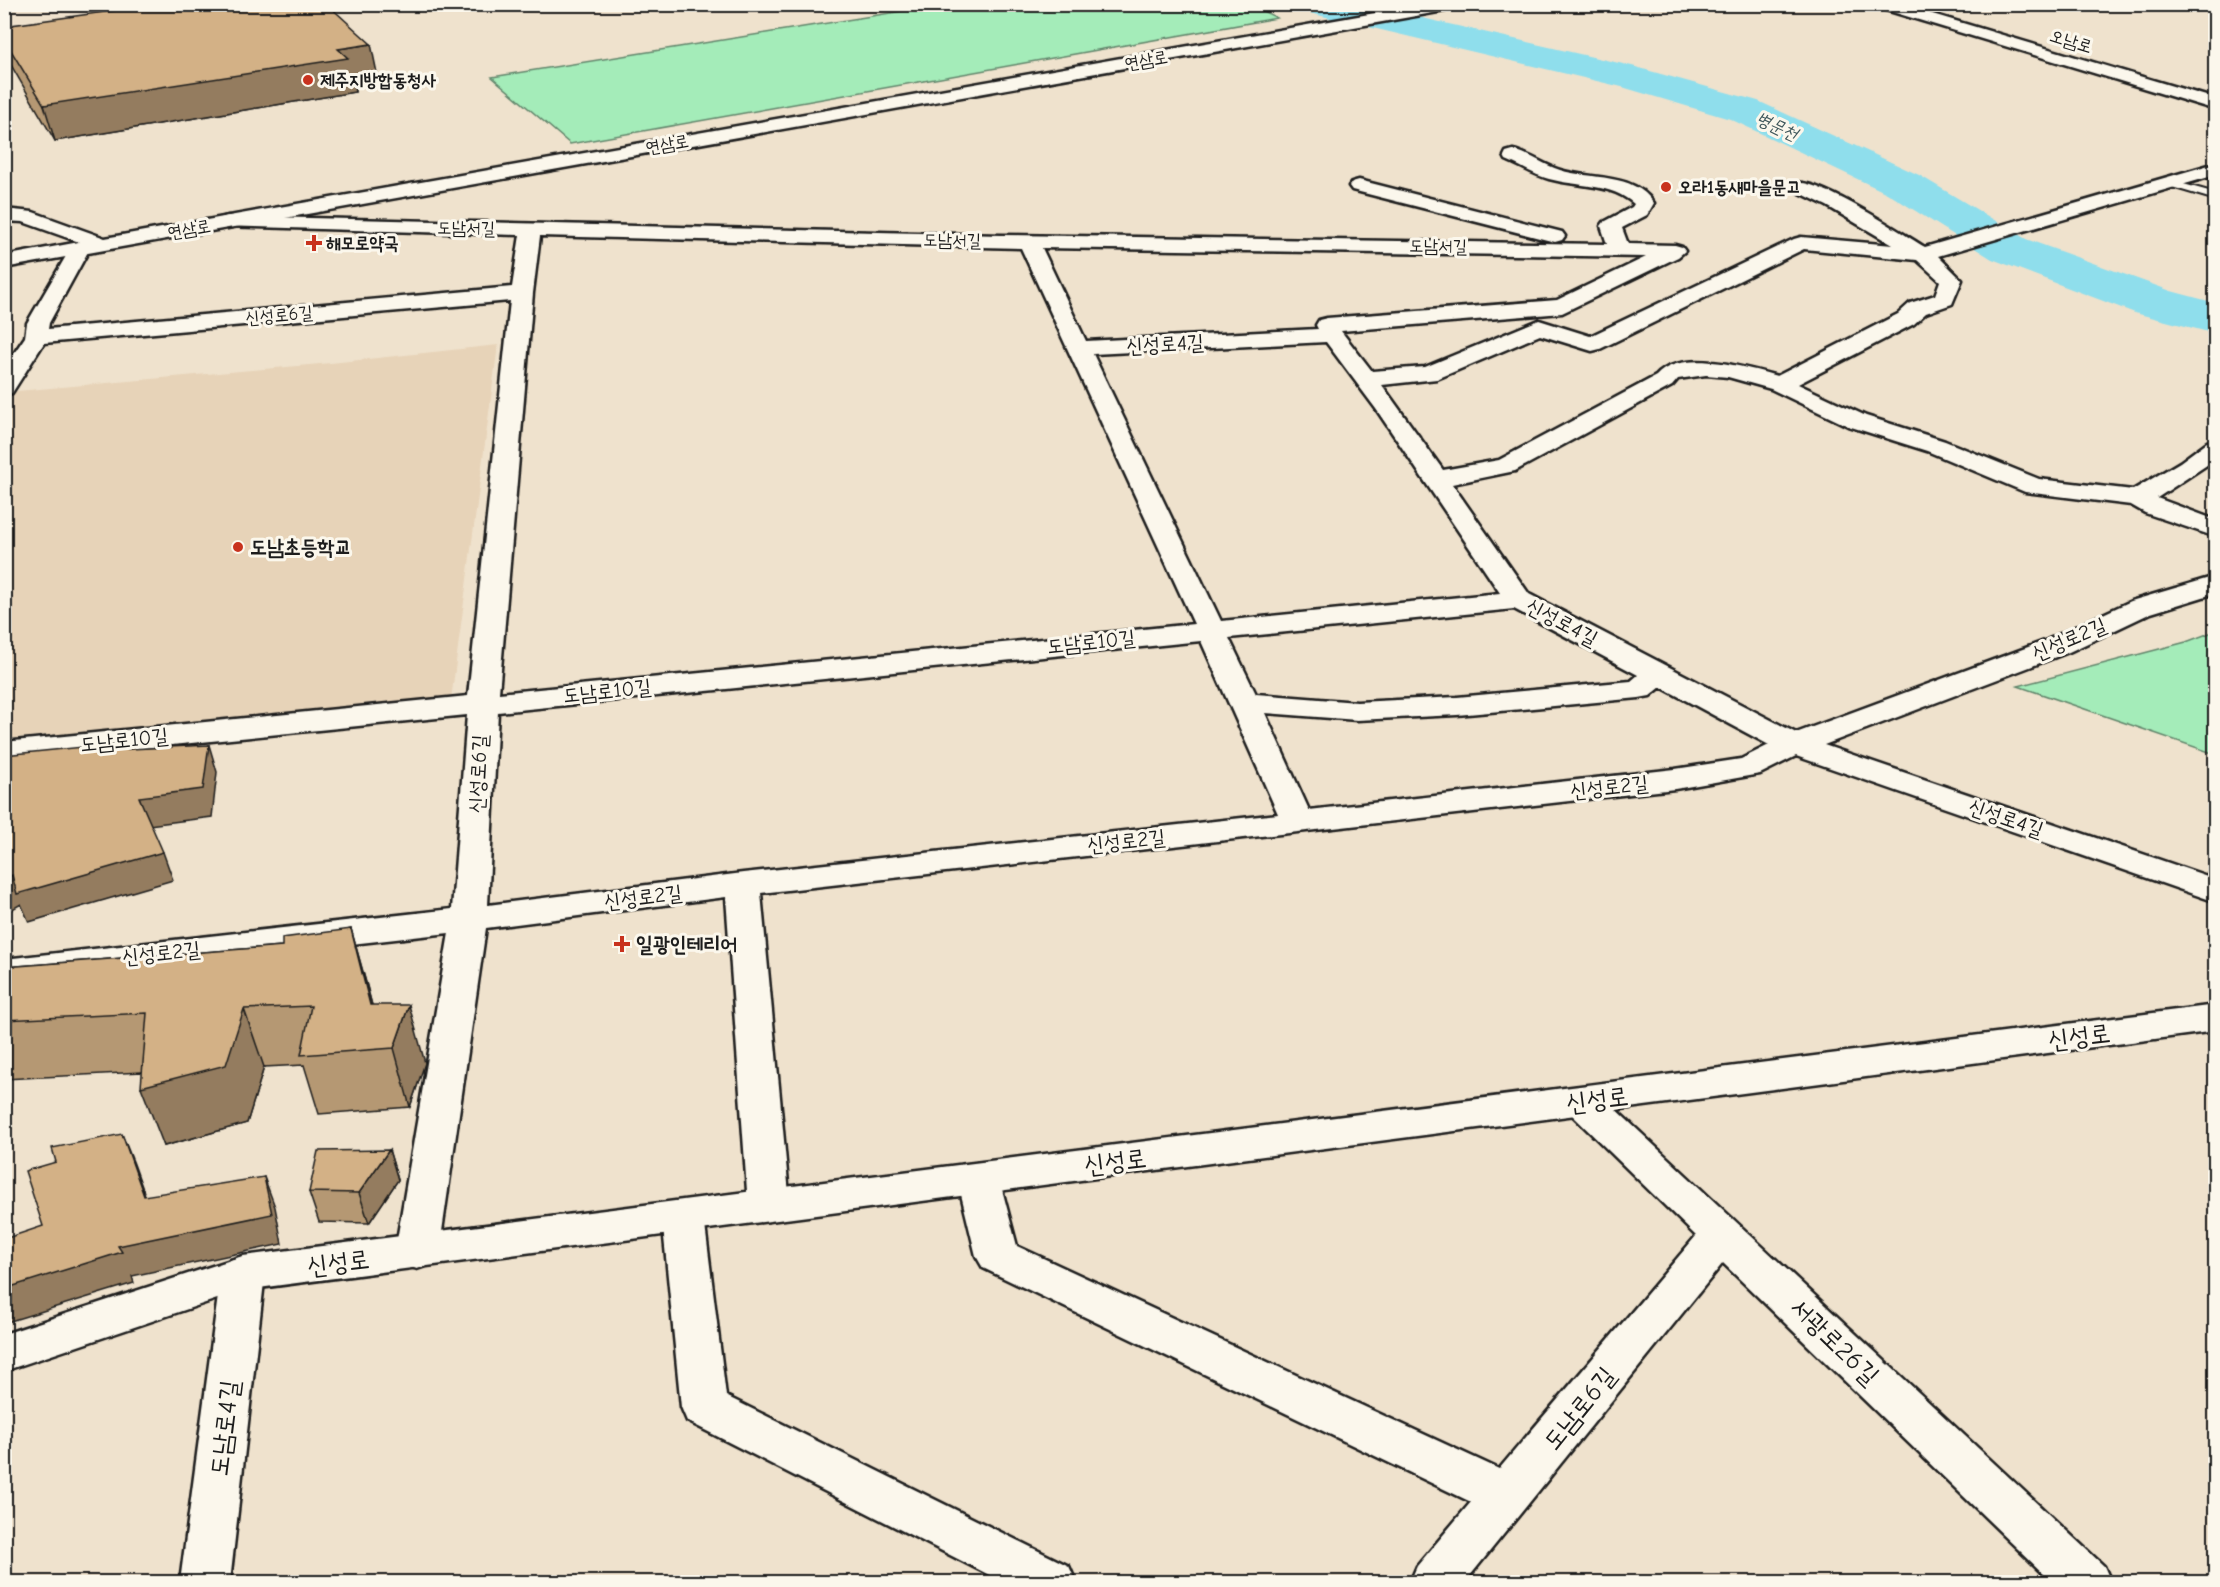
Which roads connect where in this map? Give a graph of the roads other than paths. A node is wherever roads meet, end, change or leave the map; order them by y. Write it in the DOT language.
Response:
graph roads {
  1 [pos="1455,4"];
  2 [pos="1881,4"];
  3 [pos="1416,9"];
  4 [pos="2216,105"];
  5 [pos="1513,156"];
  6 [pos="2216,169"];
  7 [pos="2169,183"];
  8 [pos="1359,186"];
  9 [pos="1803,187"];
  10 [pos="2216,197"];
  11 [pos="4,215"];
  12 [pos="228,222"];
  13 [pos="531,230"];
  14 [pos="1029,242"];
  15 [pos="102,244"];
  16 [pos="80,248"];
  17 [pos="1589,248"];
  18 [pos="1620,250"];
  19 [pos="1923,254"];
  20 [pos="4,262"];
  21 [pos="522,294"];
  22 [pos="1332,335"];
  23 [pos="36,337"];
  24 [pos="1078,348"];
  25 [pos="1366,379"];
  26 [pos="1779,384"];
  27 [pos="4,388"];
  28 [pos="2216,447"];
  29 [pos="2189,467"];
  30 [pos="2216,474"];
  31 [pos="1436,479"];
  32 [pos="2138,498"];
  33 [pos="2216,529"];
  34 [pos="2216,584"];
  35 [pos="1519,600"];
  36 [pos="1210,630"];
  37 [pos="1659,674"];
  38 [pos="1245,702"];
  39 [pos="483,703"];
  40 [pos="1794,745"];
  41 [pos="4,752"];
  42 [pos="1298,822"];
  43 [pos="743,884"];
  44 [pos="2216,891"];
  45 [pos="469,919"];
  46 [pos="4,971"];
  47 [pos="2216,1018"];
  48 [pos="1582,1101"];
  49 [pos="978,1178"];
  50 [pos="770,1205"];
  51 [pos="683,1217"];
  52 [pos="1722,1234"];
  53 [pos="417,1252"];
  54 [pos="243,1274"];
  55 [pos="4,1353"];
  56 [pos="1507,1496"];
  57 [pos="205,1582"];
  58 [pos="1051,1582"];
  59 [pos="1435,1582"];
  60 [pos="2086,1582"];
  1 -- 3 [label="street"];
  2 -- 4 [label="street, 오남로"];
  3 -- 12 [label="street, 연삼로"];
  5 -- 18 [label="street"];
  6 -- 7 [label="street"];
  7 -- 10 [label="lane"];
  7 -- 19 [label="street"];
  8 -- 17 [label="street"];
  9 -- 19 [label="street"];
  11 -- 15 [label="street"];
  12 -- 13 [label="street, 도남서길"];
  12 -- 15 [label="street, 연삼로"];
  13 -- 14 [label="street, 도남서길"];
  13 -- 21 [label="street, 신성로6길"];
  14 -- 17 [label="street, 도남서길"];
  14 -- 24 [label="street"];
  15 -- 16 [label="street, 연삼로"];
  16 -- 20 [label="street, 연삼로"];
  16 -- 23 [label="street"];
  17 -- 18 [label="street, 도남서길"];
  18 -- 22 [label="street, 도남서길"];
  19 -- 25 [label="street"];
  19 -- 26 [label="street"];
  21 -- 23 [label="street, 신성로6길"];
  21 -- 39 [label="street, 신성로6길"];
  22 -- 24 [label="street, 신성로4길"];
  22 -- 25 [label="street, 신성로4길"];
  23 -- 27 [label="street"];
  24 -- 36 [label="street"];
  25 -- 31 [label="street, 신성로4길"];
  26 -- 31 [label="street"];
  26 -- 32 [label="street"];
  28 -- 29 [label="street"];
  29 -- 30 [label="street"];
  29 -- 32 [label="street"];
  31 -- 35 [label="street, 신성로4길"];
  32 -- 33 [label="street"];
  34 -- 40 [label="street, 신성로2길"];
  35 -- 36 [label="street, 도남로10길"];
  35 -- 37 [label="street, 신성로4길"];
  36 -- 38 [label="street"];
  36 -- 39 [label="street, 도남로10길"];
  37 -- 38 [label="street"];
  37 -- 40 [label="street, 신성로4길"];
  38 -- 42 [label="street"];
  39 -- 41 [label="street, 도남로10길"];
  39 -- 45 [label="street, 신성로6길"];
  40 -- 42 [label="street, 신성로2길"];
  40 -- 44 [label="street, 신성로4길"];
  42 -- 43 [label="street, 신성로2길"];
  43 -- 45 [label="street, 신성로2길"];
  43 -- 50 [label="street"];
  45 -- 46 [label="street, 신성로2길"];
  45 -- 53 [label="street, 신성로6길"];
  47 -- 48 [label="street, 신성로"];
  48 -- 49 [label="street, 신성로"];
  48 -- 52 [label="street, 서광로26길"];
  49 -- 50 [label="street, 신성로"];
  49 -- 56 [label="street"];
  50 -- 51 [label="street, 신성로"];
  51 -- 53 [label="street, 신성로"];
  51 -- 58 [label="street"];
  52 -- 56 [label="street, 도남로6길"];
  52 -- 60 [label="street, 서광로26길"];
  53 -- 54 [label="street, 신성로"];
  54 -- 55 [label="street, 신성로"];
  54 -- 57 [label="street, 도남로4길"];
  56 -- 59 [label="street, 도남로6길"];
}
